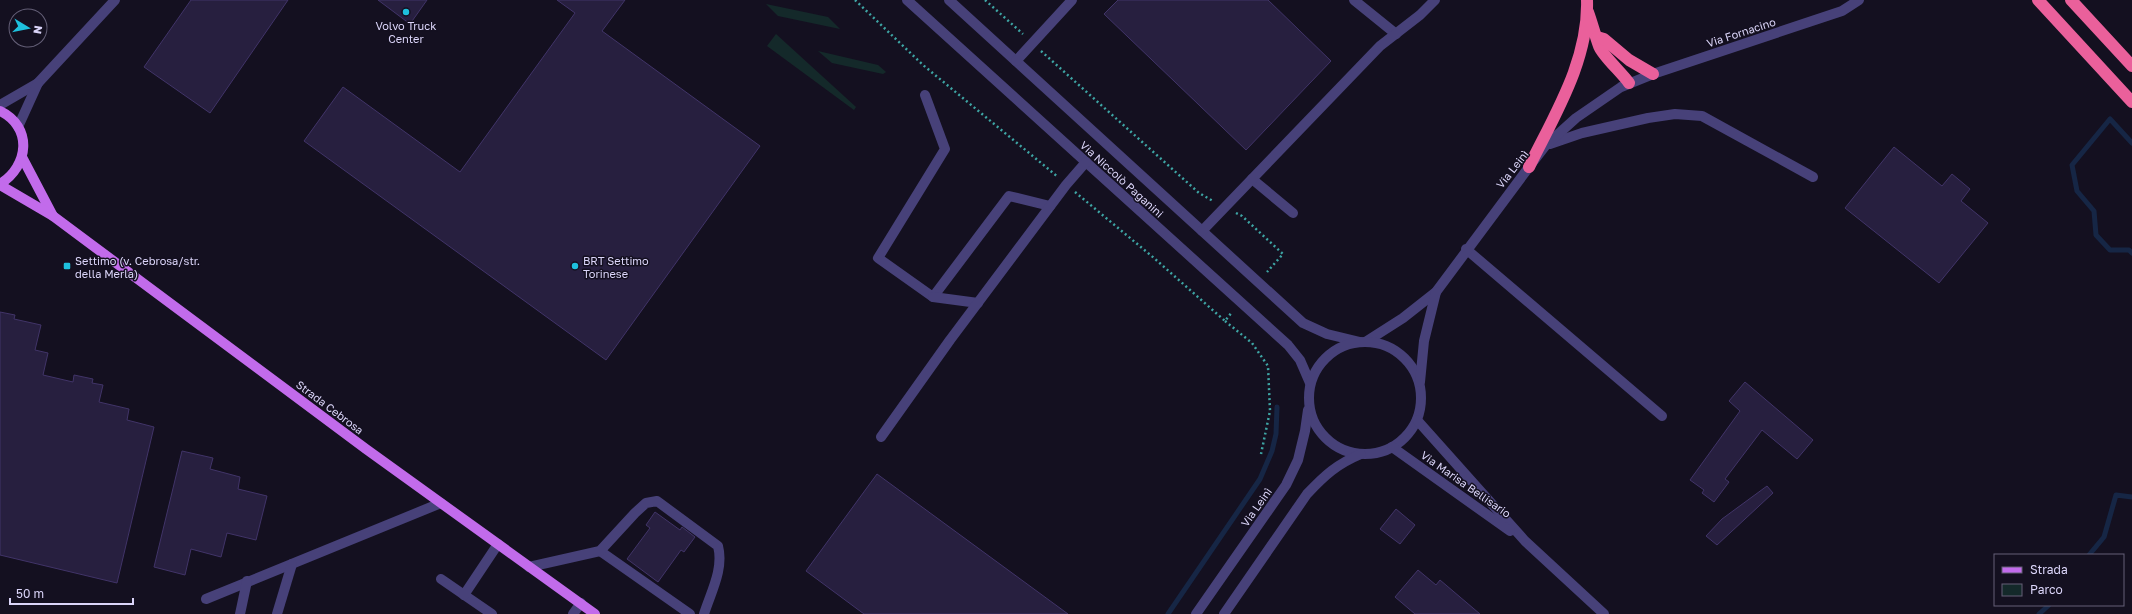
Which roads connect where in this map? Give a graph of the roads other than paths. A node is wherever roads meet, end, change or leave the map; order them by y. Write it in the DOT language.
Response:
graph roads {
  1 [pos="115,0"];
  2 [pos="908,0"];
  3 [pos="949,0"];
  4 [pos="1072,0"];
  5 [pos="1354,0"];
  6 [pos="1435,0"];
  7 [pos="1859,0"];
  8 [pos="2038,0"];
  9 [pos="2071,0"];
  10 [pos="1587,6"];
  11 [pos="1396,34"];
  12 [pos="1597,37"];
  13 [pos="1016,61"];
  14 [pos="2132,66"];
  15 [pos="1653,74"];
  16 [pos="38,83"];
  17 [pos="1629,84"];
  18 [pos="925,95"];
  19 [pos="2132,102"];
  20 [pos="0,105"];
  21 [pos="0,111"];
  22 [pos="18,128"];
  23 [pos="1546,146"];
  24 [pos="22,158"];
  25 [pos="1086,162"];
  26 [pos="1529,167"];
  27 [pos="1813,177"];
  28 [pos="1252,179"];
  29 [pos="0,184"];
  30 [pos="1050,206"];
  31 [pos="1293,213"];
  32 [pos="53,216"];
  33 [pos="1202,231"];
  34 [pos="1466,249"];
  35 [pos="1436,292"];
  36 [pos="933,297"];
  37 [pos="978,303"];
  38 [pos="1363,342"];
  39 [pos="1310,383"];
  40 [pos="1420,384"];
  41 [pos="1309,402"];
  42 [pos="1662,416"];
  43 [pos="1417,420"];
  44 [pos="881,437"];
  45 [pos="1392,447"];
  46 [pos="1361,454"];
  47 [pos="441,503"];
  48 [pos="1525,541"];
  49 [pos="498,544"];
  50 [pos="600,551"];
  51 [pos="292,564"];
  52 [pos="529,567"];
  53 [pos="441,579"];
  54 [pos="247,581"];
  55 [pos="464,594"];
  56 [pos="206,599"];
  57 [pos="580,603"];
  58 [pos="240,614"];
  59 [pos="277,614"];
  60 [pos="492,614"];
  61 [pos="573,614"];
  62 [pos="596,614"];
  63 [pos="690,614"];
  64 [pos="704,614"];
  65 [pos="1196,614"];
  66 [pos="1224,614"];
  67 [pos="1604,614"];
  1 -- 16 [label="street"];
  2 -- 25 [label="street, Via Niccolò Paganini"];
  3 -- 13 [label="street, Via Niccolò Paganini"];
  4 -- 13 [label="street"];
  5 -- 11 [label="street"];
  6 -- 11 [label="street"];
  7 -- 15 [label="street, Via Fornacino"];
  8 -- 19 [label="highway"];
  9 -- 14 [label="highway"];
  10 -- 12 [label="highway"];
  10 -- 26 [label="highway"];
  11 -- 28 [label="street"];
  12 -- 15 [label="highway"];
  12 -- 17 [label="highway"];
  13 -- 33 [label="street, Via Niccolò Paganini"];
  15 -- 17 [label="street, Via Fornacino"];
  16 -- 20 [label="street"];
  16 -- 22 [label="street"];
  17 -- 23 [label="street, Via Leinì"];
  18 -- 36 [label="street"];
  21 -- 22 [label="main road"];
  22 -- 24 [label="main road"];
  23 -- 26 [label="street, Via Leinì"];
  23 -- 27 [label="street"];
  24 -- 29 [label="main road"];
  24 -- 32 [label="main road, Strada Cebrosa"];
  25 -- 30 [label="street"];
  25 -- 39 [label="street, Via Niccolò Paganini"];
  26 -- 34 [label="street, Via Leinì"];
  28 -- 31 [label="street"];
  28 -- 33 [label="street"];
  29 -- 32 [label="main road, Strada Cebrosa"];
  30 -- 36 [label="street"];
  30 -- 37 [label="street"];
  32 -- 47 [label="main road, Strada Cebrosa"];
  33 -- 38 [label="street, Via Niccolò Paganini"];
  34 -- 35 [label="street, Via Leinì"];
  34 -- 42 [label="street"];
  35 -- 38 [label="street, Via Leinì"];
  35 -- 40 [label="street, Via Leinì"];
  36 -- 37 [label="street"];
  37 -- 44 [label="street"];
  38 -- 39 [label="street"];
  38 -- 40 [label="street"];
  39 -- 41 [label="street"];
  40 -- 43 [label="street"];
  41 -- 46 [label="street"];
  41 -- 65 [label="street, Via Leinì"];
  43 -- 45 [label="street"];
  43 -- 48 [label="street, Via Marisa Bellisario"];
  45 -- 46 [label="street"];
  45 -- 48 [label="street, Via Marisa Bellisario"];
  46 -- 66 [label="street"];
  47 -- 49 [label="main road, Strada Cebrosa"];
  47 -- 51 [label="street"];
  48 -- 67 [label="street, Via Marisa Bellisario"];
  49 -- 52 [label="main road, Strada Cebrosa"];
  49 -- 55 [label="street"];
  50 -- 52 [label="street"];
  50 -- 63 [label="street"];
  50 -- 64 [label="street"];
  51 -- 54 [label="street"];
  51 -- 59 [label="street"];
  52 -- 57 [label="main road, Strada Cebrosa"];
  53 -- 55 [label="street"];
  54 -- 56 [label="street"];
  54 -- 58 [label="street"];
  55 -- 60 [label="street"];
  57 -- 61 [label="street"];
  57 -- 62 [label="main road, Strada Cebrosa"];
}
